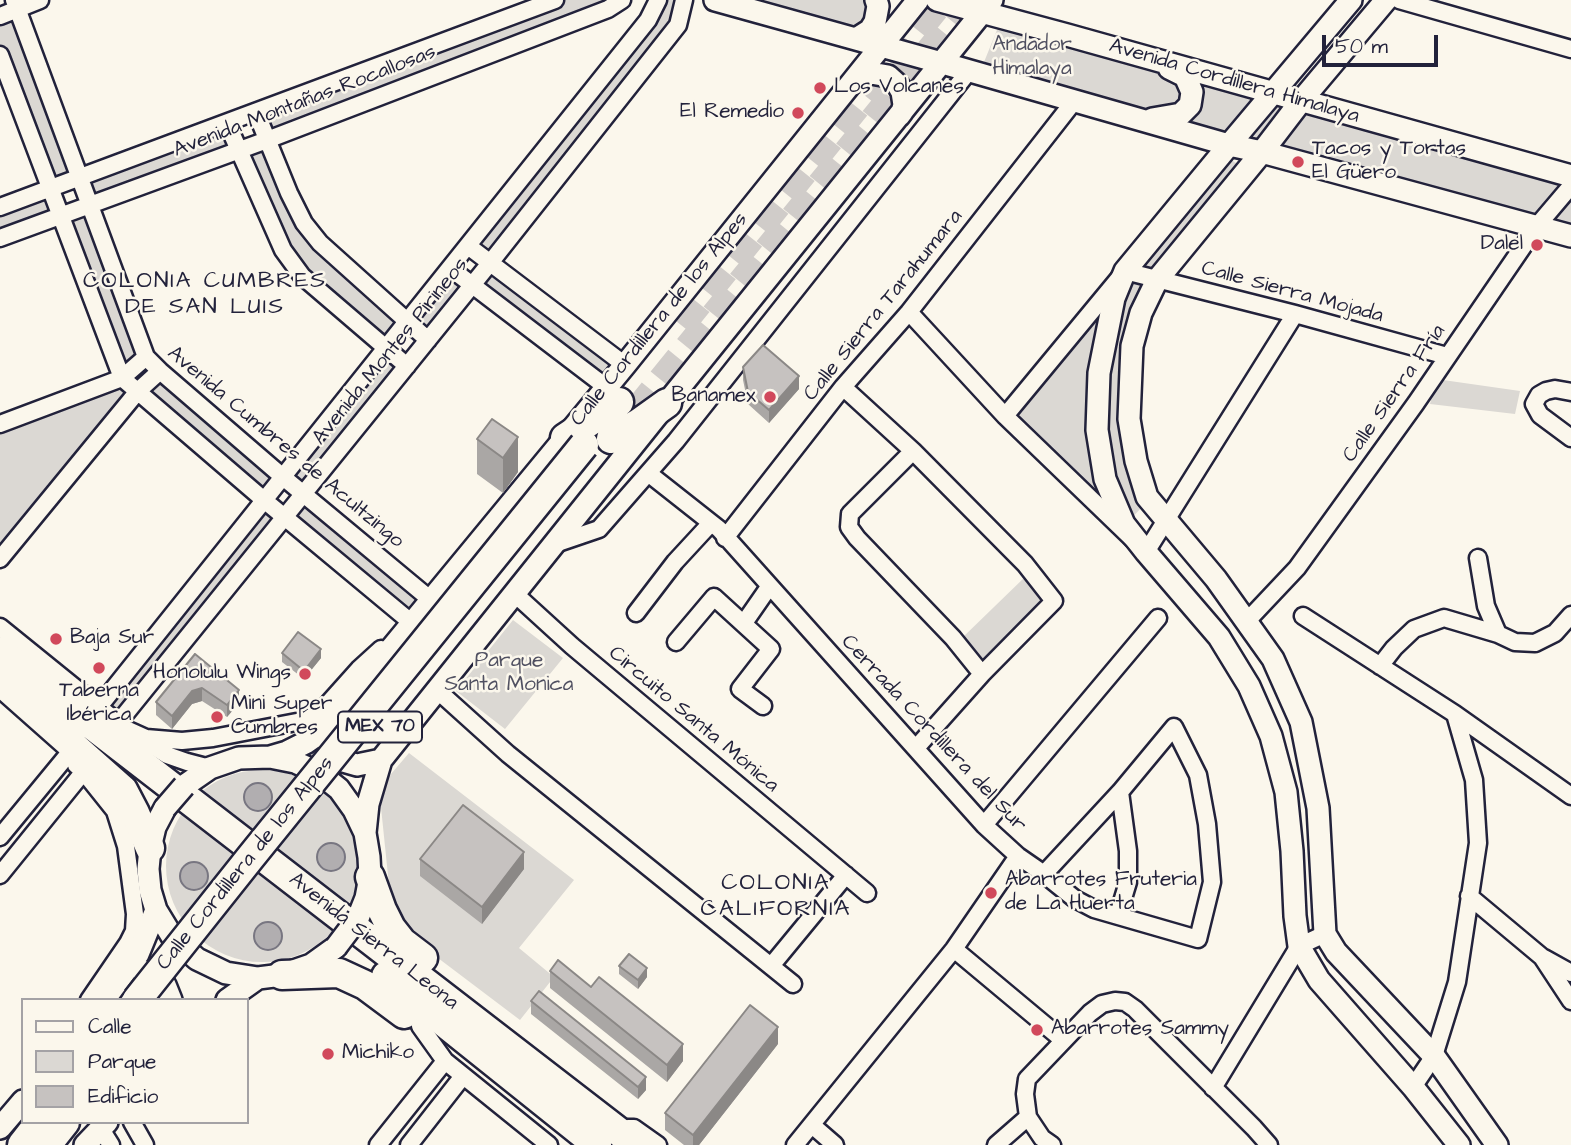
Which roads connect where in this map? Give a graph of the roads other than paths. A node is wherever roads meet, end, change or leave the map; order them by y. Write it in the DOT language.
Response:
graph roads {
  1 [pos="40,0"];
  2 [pos="555,0"];
  3 [pos="621,0"];
  4 [pos="658,0"];
  5 [pos="684,0"];
  6 [pos="715,0"];
  7 [pos="876,0"];
  8 [pos="918,0"];
  9 [pos="937,0"];
  10 [pos="1351,0"];
  11 [pos="1386,0"];
  12 [pos="1399,0"];
  13 [pos="15,5"];
  14 [pos="987,7"];
  15 [pos="0,16"];
  16 [pos="856,39"];
  17 [pos="881,46"];
  18 [pos="1571,49"];
  19 [pos="0,55"];
  20 [pos="1147,57"];
  21 [pos="942,62"];
  22 [pos="963,78"];
  23 [pos="848,87"];
  24 [pos="1273,92"];
  25 [pos="1075,100"];
  26 [pos="1301,100"];
  27 [pos="256,112"];
  28 [pos="898,118"];
  29 [pos="1146,120"];
  30 [pos="228,123"];
  31 [pos="267,140"];
  32 [pos="1229,145"];
  33 [pos="239,150"];
  34 [pos="1262,152"];
  35 [pos="1571,176"];
  36 [pos="79,177"];
  37 [pos="1571,186"];
  38 [pos="50,188"];
  39 [pos="89,205"];
  40 [pos="0,207"];
  41 [pos="61,216"];
  42 [pos="1537,226"];
  43 [pos="1571,236"];
  44 [pos="0,238"];
  45 [pos="468,246"];
  46 [pos="490,263"];
  47 [pos="450,268"];
  48 [pos="1125,271"];
  49 [pos="1157,280"];
  50 [pos="472,285"];
  51 [pos="909,312"];
  52 [pos="1295,314"];
  53 [pos="407,322"];
  54 [pos="428,340"];
  55 [pos="386,348"];
  56 [pos="1447,356"];
  57 [pos="146,357"];
  58 [pos="625,365"];
  59 [pos="407,366"];
  60 [pos="160,371"];
  61 [pos="122,378"];
  62 [pos="843,387"];
  63 [pos="138,391"];
  64 [pos="1571,392"];
  65 [pos="620,401"];
  66 [pos="667,402"];
  67 [pos="1006,416"];
  68 [pos="0,424"];
  69 [pos="1571,438"];
  70 [pos="590,444"];
  71 [pos="912,451"];
  72 [pos="648,473"];
  73 [pos="283,477"];
  74 [pos="304,494"];
  75 [pos="264,500"];
  76 [pos="285,517"];
  77 [pos="1166,521"];
  78 [pos="711,523"];
  79 [pos="725,538"];
  80 [pos="555,544"];
  81 [pos="1146,552"];
  82 [pos="1478,558"];
  83 [pos="0,559"];
  84 [pos="769,587"];
  85 [pos="515,594"];
  86 [pos="431,600"];
  87 [pos="636,613"];
  88 [pos="1571,615"];
  89 [pos="1303,616"];
  90 [pos="1158,618"];
  91 [pos="1247,621"];
  92 [pos="744,623"];
  93 [pos="0,626"];
  94 [pos="405,631"];
  95 [pos="1498,634"];
  96 [pos="676,642"];
  97 [pos="0,651"];
  98 [pos="0,665"];
  99 [pos="1380,666"];
  100 [pos="982,674"];
  101 [pos="437,690"];
  102 [pos="5,699"];
  103 [pos="762,706"];
  104 [pos="98,708"];
  105 [pos="1455,714"];
  106 [pos="50,724"];
  107 [pos="122,727"];
  108 [pos="324,730"];
  109 [pos="916,748"];
  110 [pos="270,757"];
  111 [pos="79,759"];
  112 [pos="381,761"];
  113 [pos="210,768"];
  114 [pos="1119,792"];
  115 [pos="1571,796"];
  116 [pos="984,825"];
  117 [pos="365,833"];
  118 [pos="0,837"];
  119 [pos="150,848"];
  120 [pos="1018,856"];
  121 [pos="1044,874"];
  122 [pos="0,875"];
  123 [pos="846,875"];
  124 [pos="370,877"];
  125 [pos="867,893"];
  126 [pos="1469,896"];
  127 [pos="156,910"];
  128 [pos="1118,915"];
  129 [pos="1325,934"];
  130 [pos="1299,946"];
  131 [pos="954,949"];
  132 [pos="1542,957"];
  133 [pos="771,966"];
  134 [pos="126,971"];
  135 [pos="1571,973"];
  136 [pos="270,977"];
  137 [pos="793,984"];
  138 [pos="90,998"];
  139 [pos="106,998"];
  140 [pos="139,998"];
  141 [pos="164,998"];
  142 [pos="170,998"];
  143 [pos="231,998"];
  144 [pos="1571,1001"];
  145 [pos="421,1026"];
  146 [pos="1063,1040"];
  147 [pos="1434,1056"];
  148 [pos="445,1061"];
  149 [pos="463,1076"];
  150 [pos="1213,1087"];
  151 [pos="1413,1087"];
  152 [pos="575,1098"];
  153 [pos="21,1103"];
  154 [pos="1028,1117"];
  155 [pos="38,1124"];
  156 [pos="63,1124"];
  157 [pos="133,1124"];
  158 [pos="812,1125"];
  159 [pos="0,1128"];
  160 [pos="102,1130"];
  161 [pos="616,1140"];
  162 [pos="22,1145"];
  163 [pos="47,1145"];
  164 [pos="71,1145"];
  165 [pos="85,1145"];
  166 [pos="145,1145"];
  167 [pos="378,1145"];
  168 [pos="409,1145"];
  169 [pos="549,1145"];
  170 [pos="572,1145"];
  171 [pos="658,1145"];
  172 [pos="795,1145"];
  173 [pos="835,1145"];
  174 [pos="996,1145"];
  175 [pos="1052,1145"];
  176 [pos="1269,1145"];
  177 [pos="1459,1145"];
  178 [pos="1497,1145"];
  1 -- 13 [label="street"];
  2 -- 27 [label="street, Avenida Montañas Rocallosas"];
  3 -- 31 [label="street, Avenida Montañas Rocallosas"];
  4 -- 45 [label="street, Avenida Montes Pirineos"];
  5 -- 46 [label="street, Avenida Montes Pirineos"];
  6 -- 16 [label="main road"];
  7 -- 16 [label="main road"];
  8 -- 17 [label="main road, Calle Cordillera de los Alpes"];
  9 -- 14 [label="main road, Avenida Cordillera Himalaya"];
  10 -- 24 [label="main road"];
  11 -- 26 [label="main road"];
  12 -- 18 [label="street"];
  13 -- 15 [label="street"];
  13 -- 36 [label="street, Avenida Cumbres de Acultzingo"];
  14 -- 20 [label="main road, Avenida Cordillera Himalaya"];
  14 -- 21 [label="main road"];
  16 -- 17 [label="main road"];
  17 -- 21 [label="main road"];
  17 -- 23 [label="main road, Calle Cordillera de los Alpes"];
  19 -- 38 [label="street"];
  20 -- 24 [label="main road, Avenida Cordillera Himalaya"];
  20 -- 29 [label="main road"];
  21 -- 22 [label="main road"];
  21 -- 28 [label="main road"];
  22 -- 25 [label="main road"];
  22 -- 72 [label="street"];
  23 -- 28 [label="main road"];
  23 -- 58 [label="main road, Calle Cordillera de los Alpes"];
  24 -- 26 [label="main road, Avenida Cordillera Himalaya"];
  24 -- 32 [label="main road"];
  25 -- 29 [label="main road"];
  25 -- 51 [label="street, Calle Sierra Tarahumara"];
  26 -- 34 [label="main road"];
  26 -- 35 [label="main road, Avenida Cordillera Himalaya"];
  27 -- 30 [label="street, Avenida Montañas Rocallosas"];
  27 -- 31 [label="street"];
  28 -- 66 [label="main road"];
  29 -- 32 [label="main road"];
  30 -- 33 [label="street"];
  30 -- 36 [label="street, Avenida Montañas Rocallosas"];
  31 -- 33 [label="street, Avenida Montañas Rocallosas"];
  31 -- 53 [label="street"];
  32 -- 34 [label="main road"];
  32 -- 48 [label="main road"];
  33 -- 39 [label="street, Avenida Montañas Rocallosas"];
  33 -- 55 [label="street"];
  34 -- 42 [label="main road"];
  34 -- 49 [label="main road"];
  36 -- 38 [label="street, Avenida Montañas Rocallosas"];
  36 -- 39 [label="street, Avenida Cumbres de Acultzingo"];
  37 -- 42 [label="street, Calle Sierra Fría"];
  38 -- 40 [label="street, Avenida Montañas Rocallosas"];
  38 -- 41 [label="street"];
  39 -- 41 [label="street, Avenida Montañas Rocallosas"];
  39 -- 57 [label="street, Avenida Cumbres de Acultzingo"];
  41 -- 44 [label="street, Avenida Montañas Rocallosas"];
  41 -- 61 [label="street"];
  42 -- 43 [label="main road"];
  42 -- 56 [label="street, Calle Sierra Fría"];
  45 -- 46 [label="street"];
  45 -- 47 [label="street, Avenida Montes Pirineos"];
  46 -- 50 [label="street, Avenida Montes Pirineos"];
  46 -- 58 [label="street"];
  47 -- 50 [label="street"];
  47 -- 53 [label="street, Avenida Montes Pirineos"];
  48 -- 49 [label="street, Calle Sierra Mojada"];
  48 -- 67 [label="street"];
  48 -- 81 [label="main road"];
  49 -- 52 [label="street, Calle Sierra Mojada"];
  49 -- 77 [label="main road"];
  50 -- 54 [label="street, Avenida Montes Pirineos"];
  50 -- 65 [label="street"];
  51 -- 62 [label="street, Calle Sierra Tarahumara"];
  51 -- 67 [label="street"];
  52 -- 56 [label="street, Calle Sierra Mojada"];
  52 -- 77 [label="street"];
  53 -- 54 [label="street"];
  53 -- 55 [label="street, Avenida Montes Pirineos"];
  54 -- 59 [label="street, Avenida Montes Pirineos"];
  55 -- 59 [label="street"];
  55 -- 73 [label="street, Avenida Montes Pirineos"];
  56 -- 91 [label="street, Calle Sierra Fría"];
  57 -- 60 [label="street, Avenida Cumbres de Acultzingo"];
  57 -- 61 [label="street"];
  58 -- 65 [label="main road, Calle Cordillera de los Alpes"];
  59 -- 74 [label="street, Avenida Montes Pirineos"];
  60 -- 63 [label="street"];
  60 -- 73 [label="street, Avenida Cumbres de Acultzingo"];
  61 -- 63 [label="street"];
  61 -- 68 [label="street"];
  62 -- 71 [label="street"];
  62 -- 79 [label="street, Calle Sierra Tarahumara"];
  63 -- 75 [label="street"];
  63 -- 83 [label="street"];
  64 -- 69 [label="street"];
  65 -- 70 [label="highway, Calle Cordillera de los Alpes / MEX 70"];
  66 -- 70 [label="highway"];
  66 -- 80 [label="main road"];
  67 -- 81 [label="street"];
  70 -- 86 [label="main road, Calle Cordillera de los Alpes"];
  70 -- 140 [label="highway, Calle Cordillera de los Alpes / MEX 70, bridge"];
  70 -- 141 [label="highway, Calle Cordillera de los Alpes / MEX 70"];
  71 -- 100 [label="street"];
  71 -- 100 [label="street"];
  72 -- 78 [label="street, Cerrada Cordillera del Sur"];
  72 -- 80 [label="street"];
  73 -- 74 [label="street, Avenida Cumbres de Acultzingo"];
  73 -- 75 [label="street, Avenida Montes Pirineos"];
  74 -- 76 [label="street, Avenida Montes Pirineos"];
  74 -- 86 [label="street, Avenida Cumbres de Acultzingo"];
  75 -- 76 [label="street"];
  75 -- 104 [label="street, Avenida Montes Pirineos"];
  76 -- 94 [label="street"];
  76 -- 107 [label="street, Avenida Montes Pirineos"];
  77 -- 81 [label="street"];
  77 -- 91 [label="main road"];
  78 -- 79 [label="street, Cerrada Cordillera del Sur"];
  78 -- 87 [label="street"];
  79 -- 84 [label="street, Cerrada Cordillera del Sur"];
  80 -- 85 [label="main road"];
  81 -- 130 [label="main road"];
  82 -- 95 [label="street"];
  84 -- 92 [label="street"];
  84 -- 109 [label="street, Cerrada Cordillera del Sur"];
  85 -- 101 [label="main road"];
  85 -- 123 [label="street, Circuito Santa Mónica"];
  86 -- 94 [label="main road, Calle Cordillera de los Alpes"];
  88 -- 95 [label="street"];
  89 -- 99 [label="street"];
  90 -- 116 [label="street"];
  91 -- 129 [label="main road"];
  92 -- 96 [label="street"];
  92 -- 103 [label="street"];
  93 -- 104 [label="street"];
  94 -- 107 [label="street, Calle Cordillera de los Alpes"];
  94 -- 108 [label="main road, Calle Cordillera de los Alpes"];
  95 -- 99 [label="street"];
  97 -- 152 [label="highway, Avenida Sierra Leona"];
  98 -- 161 [label="highway, Avenida Sierra Leona"];
  99 -- 105 [label="street"];
  100 -- 109 [label="street"];
  101 -- 112 [label="main road"];
  101 -- 133 [label="street"];
  102 -- 106 [label="highway"];
  102 -- 106 [label="highway"];
  102 -- 111 [label="street"];
  104 -- 107 [label="street"];
  105 -- 115 [label="street"];
  105 -- 126 [label="street"];
  106 -- 111 [label="highway"];
  107 -- 113 [label="street"];
  108 -- 110 [label="main road, Calle Cordillera de los Alpes"];
  108 -- 112 [label="main road"];
  109 -- 116 [label="street, Cerrada Cordillera del Sur"];
  110 -- 113 [label="main road"];
  110 -- 117 [label="main road"];
  111 -- 118 [label="street"];
  111 -- 119 [label="highway"];
  111 -- 122 [label="street"];
  111 -- 138 [label="street"];
  112 -- 117 [label="main road"];
  113 -- 119 [label="main road, bridge"];
  114 -- 121 [label="street"];
  114 -- 128 [label="street"];
  114 -- 128 [label="street"];
  116 -- 120 [label="street, Cerrada Cordillera del Sur"];
  117 -- 124 [label="main road"];
  119 -- 127 [label="main road"];
  120 -- 121 [label="street"];
  120 -- 131 [label="street, Cerrada Cordillera del Sur"];
  121 -- 128 [label="street"];
  123 -- 125 [label="street, Circuito Santa Mónica"];
  123 -- 133 [label="street"];
  124 -- 136 [label="main road, bridge"];
  124 -- 152 [label="highway"];
  126 -- 132 [label="street"];
  126 -- 147 [label="street"];
  127 -- 134 [label="main road"];
  127 -- 136 [label="main road"];
  129 -- 130 [label="street"];
  129 -- 147 [label="main road"];
  130 -- 150 [label="street"];
  130 -- 151 [label="main road"];
  131 -- 146 [label="street"];
  131 -- 158 [label="street, Cerrada Cordillera del Sur"];
  132 -- 135 [label="street"];
  132 -- 144 [label="street"];
  133 -- 137 [label="street"];
  134 -- 139 [label="main road"];
  134 -- 142 [label="main road"];
  136 -- 143 [label="main road"];
  136 -- 145 [label="highway"];
  145 -- 148 [label="street, Avenida Sierra Leona"];
  145 -- 170 [label="highway"];
  146 -- 150 [label="street"];
  146 -- 154 [label="street"];
  147 -- 151 [label="street"];
  147 -- 178 [label="main road"];
  148 -- 149 [label="street, Avenida Sierra Leona"];
  148 -- 167 [label="street"];
  149 -- 168 [label="street"];
  149 -- 169 [label="street, Avenida Sierra Leona"];
  150 -- 176 [label="street"];
  151 -- 177 [label="main road"];
  152 -- 161 [label="highway, Avenida Sierra Leona"];
  153 -- 159 [label="main road"];
  154 -- 174 [label="street"];
  154 -- 175 [label="street"];
  155 -- 162 [label="highway"];
  156 -- 163 [label="highway"];
  157 -- 166 [label="street"];
  158 -- 172 [label="street, Cerrada Cordillera del Sur"];
  158 -- 173 [label="street"];
  160 -- 164 [label="main road"];
  160 -- 165 [label="main road"];
  161 -- 171 [label="street, Avenida Sierra Leona"];
}
